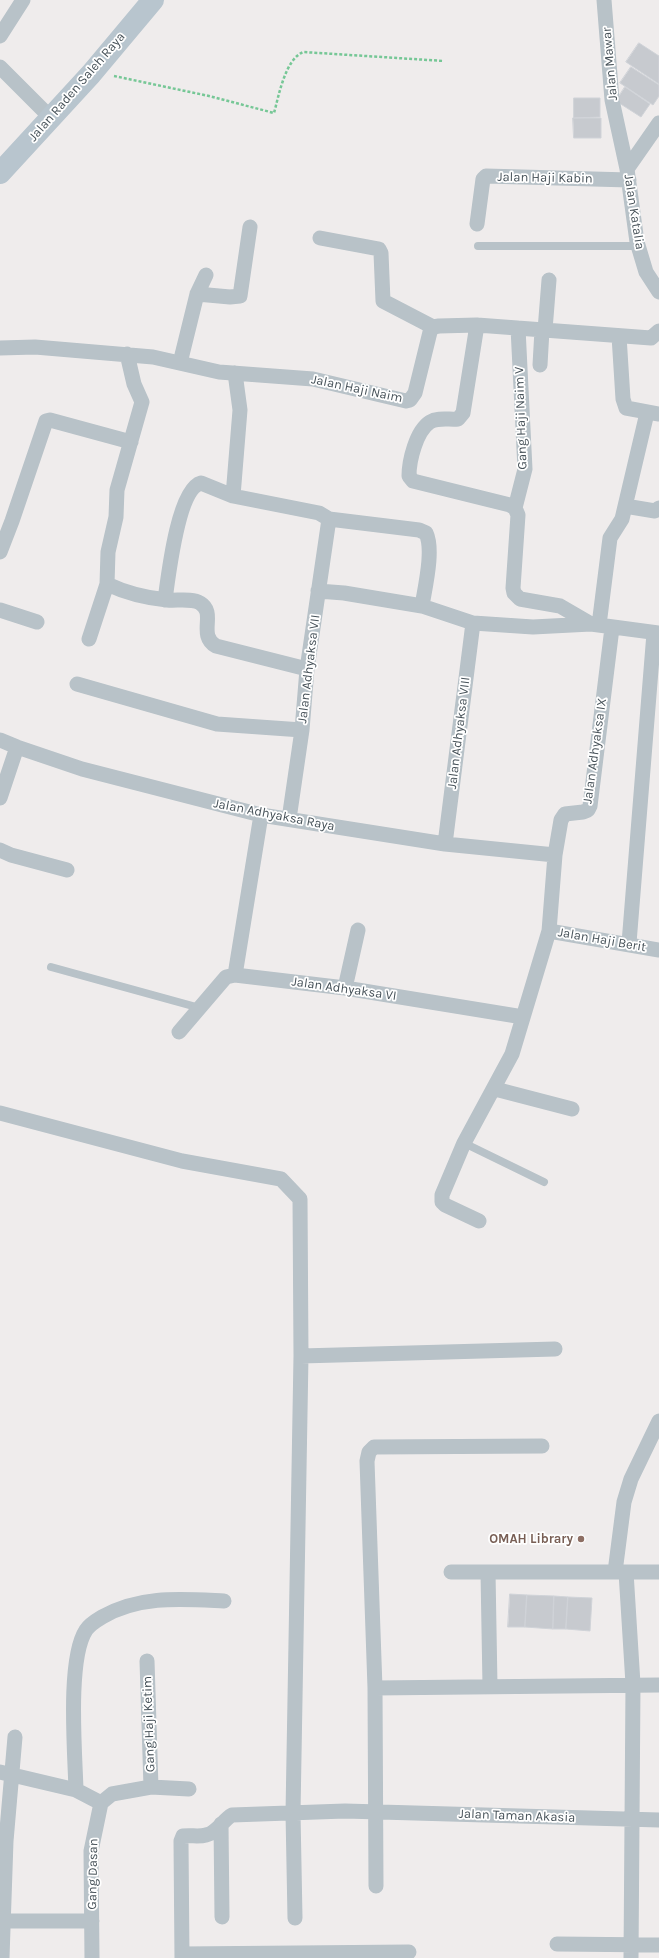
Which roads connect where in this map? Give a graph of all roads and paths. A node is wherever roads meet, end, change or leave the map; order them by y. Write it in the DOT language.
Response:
graph roads {
  1 [pos="23,0"];
  2 [pos="153,0"];
  3 [pos="604,0"];
  4 [pos="0,36"];
  5 [pos="444,61"];
  6 [pos="0,67"];
  7 [pos="124,78"];
  8 [pos="51,118"];
  9 [pos="659,123"];
  10 [pos="620,127"];
  11 [pos="0,173"];
  12 [pos="628,174"];
  13 [pos="477,224"];
  14 [pos="250,227"];
  15 [pos="320,238"];
  16 [pos="478,246"];
  17 [pos="638,246"];
  18 [pos="206,275"];
  19 [pos="549,280"];
  20 [pos="659,292"];
  21 [pos="197,294"];
  22 [pos="477,325"];
  23 [pos="433,327"];
  24 [pos="518,328"];
  25 [pos="543,330"];
  26 [pos="659,331"];
  27 [pos="619,336"];
  28 [pos="0,348"];
  29 [pos="127,354"];
  30 [pos="180,363"];
  31 [pos="540,365"];
  32 [pos="235,373"];
  33 [pos="653,413"];
  34 [pos="132,442"];
  35 [pos="233,496"];
  36 [pos="625,506"];
  37 [pos="515,508"];
  38 [pos="659,508"];
  39 [pos="329,519"];
  40 [pos="0,552"];
  41 [pos="107,584"];
  42 [pos="318,591"];
  43 [pos="165,600"];
  44 [pos="422,606"];
  45 [pos="0,610"];
  46 [pos="37,622"];
  47 [pos="473,623"];
  48 [pos="601,626"];
  49 [pos="657,633"];
  50 [pos="89,639"];
  51 [pos="307,669"];
  52 [pos="77,684"];
  53 [pos="302,730"];
  54 [pos="0,740"];
  55 [pos="17,747"];
  56 [pos="0,798"];
  57 [pos="261,815"];
  58 [pos="289,819"];
  59 [pos="446,844"];
  60 [pos="0,850"];
  61 [pos="555,855"];
  62 [pos="67,870"];
  63 [pos="358,930"];
  64 [pos="549,931"];
  65 [pos="629,943"];
  66 [pos="659,950"];
  67 [pos="51,967"];
  68 [pos="235,975"];
  69 [pos="345,988"];
  70 [pos="200,1008"];
  71 [pos="523,1017"];
  72 [pos="179,1032"];
  73 [pos="495,1089"];
  74 [pos="572,1109"];
  75 [pos="0,1113"];
  76 [pos="464,1143"];
  77 [pos="544,1182"];
  78 [pos="479,1221"];
  79 [pos="555,1349"];
  80 [pos="301,1356"];
  81 [pos="659,1421"];
  82 [pos="542,1446"];
  83 [pos="451,1572"];
  84 [pos="488,1572"];
  85 [pos="621,1572"];
  86 [pos="659,1572"];
  87 [pos="224,1601"];
  88 [pos="147,1661"];
  89 [pos="633,1684"];
  90 [pos="659,1685"];
  91 [pos="490,1686"];
  92 [pos="375,1688"];
  93 [pos="14,1737"];
  94 [pos="6,1774"];
  95 [pos="151,1787"];
  96 [pos="189,1789"];
  97 [pos="76,1790"];
  98 [pos="101,1803"];
  99 [pos="375,1812"];
  100 [pos="293,1813"];
  101 [pos="632,1820"];
  102 [pos="659,1820"];
  103 [pos="221,1824"];
  104 [pos="376,1886"];
  105 [pos="222,1917"];
  106 [pos="296,1918"];
  107 [pos="1,1921"];
  108 [pos="92,1921"];
  109 [pos="557,1944"];
  110 [pos="659,1944"];
  111 [pos="631,1951"];
  112 [pos="409,1952"];
  113 [pos="182,1956"];
  114 [pos="2,1958"];
  115 [pos="92,1958"];
  1 -- 4 [label="street"];
  2 -- 8 [label="main road, Jalan Raden Saleh Raya"];
  3 -- 10 [label="street, Jalan Mawar"];
  5 -- 7 [label="path"];
  6 -- 8 [label="street"];
  8 -- 11 [label="main road, Jalan Raden Saleh Raya"];
  9 -- 12 [label="street"];
  10 -- 12 [label="street, Jalan Katalia"];
  12 -- 13 [label="street, Jalan Haji Kabin"];
  12 -- 17 [label="street, Jalan Katalia"];
  14 -- 21 [label="street"];
  15 -- 23 [label="street"];
  16 -- 17 [label="lane"];
  17 -- 20 [label="street, Jalan Katalia"];
  18 -- 21 [label="street"];
  19 -- 25 [label="street"];
  21 -- 30 [label="street"];
  22 -- 23 [label="street"];
  22 -- 24 [label="street"];
  22 -- 37 [label="street"];
  23 -- 32 [label="street, Jalan Haji Naim"];
  24 -- 25 [label="street"];
  24 -- 37 [label="street, Gang Haji Naim V"];
  25 -- 27 [label="street"];
  25 -- 31 [label="street"];
  26 -- 27 [label="street"];
  27 -- 33 [label="street"];
  28 -- 29 [label="street, Jalan Haji Naim"];
  29 -- 30 [label="street, Jalan Haji Naim"];
  29 -- 34 [label="street"];
  30 -- 32 [label="street, Jalan Haji Naim"];
  32 -- 35 [label="street"];
  33 -- 36 [label="street"];
  34 -- 40 [label="street"];
  34 -- 41 [label="street"];
  35 -- 39 [label="street"];
  35 -- 43 [label="street"];
  36 -- 38 [label="street"];
  36 -- 48 [label="street"];
  37 -- 48 [label="street"];
  39 -- 42 [label="street, Jalan Adhyaksa VII"];
  39 -- 44 [label="street"];
  41 -- 43 [label="street"];
  41 -- 50 [label="street"];
  42 -- 44 [label="street"];
  42 -- 51 [label="street, Jalan Adhyaksa VII"];
  43 -- 51 [label="street"];
  44 -- 47 [label="street"];
  45 -- 46 [label="street"];
  47 -- 48 [label="street"];
  47 -- 59 [label="street, Jalan Adhyaksa VIII"];
  48 -- 49 [label="street"];
  48 -- 61 [label="street, Jalan Adhyaksa IX"];
  49 -- 65 [label="street"];
  51 -- 53 [label="street, Jalan Adhyaksa VII"];
  52 -- 53 [label="street"];
  53 -- 58 [label="street, Jalan Adhyaksa VII"];
  54 -- 55 [label="street, Jalan Adhyaksa Raya"];
  55 -- 56 [label="street"];
  55 -- 57 [label="street, Jalan Adhyaksa Raya"];
  57 -- 58 [label="street, Jalan Adhyaksa Raya"];
  57 -- 68 [label="street"];
  58 -- 59 [label="street, Jalan Adhyaksa Raya"];
  59 -- 61 [label="street, Jalan Adhyaksa Raya"];
  60 -- 62 [label="street"];
  61 -- 64 [label="street, Jalan Haji Berit"];
  63 -- 69 [label="street"];
  64 -- 65 [label="street, Jalan Haji Berit"];
  64 -- 71 [label="street"];
  65 -- 66 [label="street, Jalan Haji Berit"];
  67 -- 70 [label="lane"];
  68 -- 69 [label="street, Jalan Adhyaksa VI"];
  68 -- 70 [label="street"];
  69 -- 71 [label="street, Jalan Adhyaksa VI"];
  70 -- 72 [label="street"];
  71 -- 73 [label="street"];
  73 -- 74 [label="street"];
  73 -- 76 [label="street"];
  75 -- 80 [label="street"];
  76 -- 77 [label="lane"];
  76 -- 78 [label="street"];
  79 -- 80 [label="street"];
  80 -- 100 [label="street"];
  81 -- 85 [label="street"];
  82 -- 92 [label="street"];
  83 -- 84 [label="street"];
  84 -- 85 [label="street"];
  84 -- 91 [label="street"];
  85 -- 86 [label="street"];
  85 -- 89 [label="street"];
  87 -- 97 [label="street"];
  88 -- 95 [label="street, Gang Haji Ketim"];
  89 -- 90 [label="street"];
  89 -- 91 [label="street"];
  89 -- 101 [label="street"];
  91 -- 92 [label="street"];
  92 -- 99 [label="street"];
  93 -- 94 [label="street"];
  94 -- 97 [label="street"];
  94 -- 107 [label="street"];
  95 -- 96 [label="street"];
  95 -- 98 [label="street"];
  97 -- 98 [label="street"];
  98 -- 108 [label="street, Gang Dasan"];
  99 -- 100 [label="street, Jalan Taman Akasia"];
  99 -- 101 [label="street, Jalan Taman Akasia"];
  99 -- 104 [label="street"];
  100 -- 103 [label="street, Jalan Taman Akasia"];
  100 -- 106 [label="street"];
  101 -- 102 [label="street, Jalan Taman Akasia"];
  101 -- 111 [label="street"];
  103 -- 105 [label="street"];
  103 -- 113 [label="street, Jalan Taman Akasia"];
  107 -- 108 [label="street"];
  107 -- 114 [label="street"];
  108 -- 115 [label="street, Gang Dasan"];
  109 -- 111 [label="street"];
  110 -- 111 [label="street"];
  112 -- 113 [label="street"];
}
